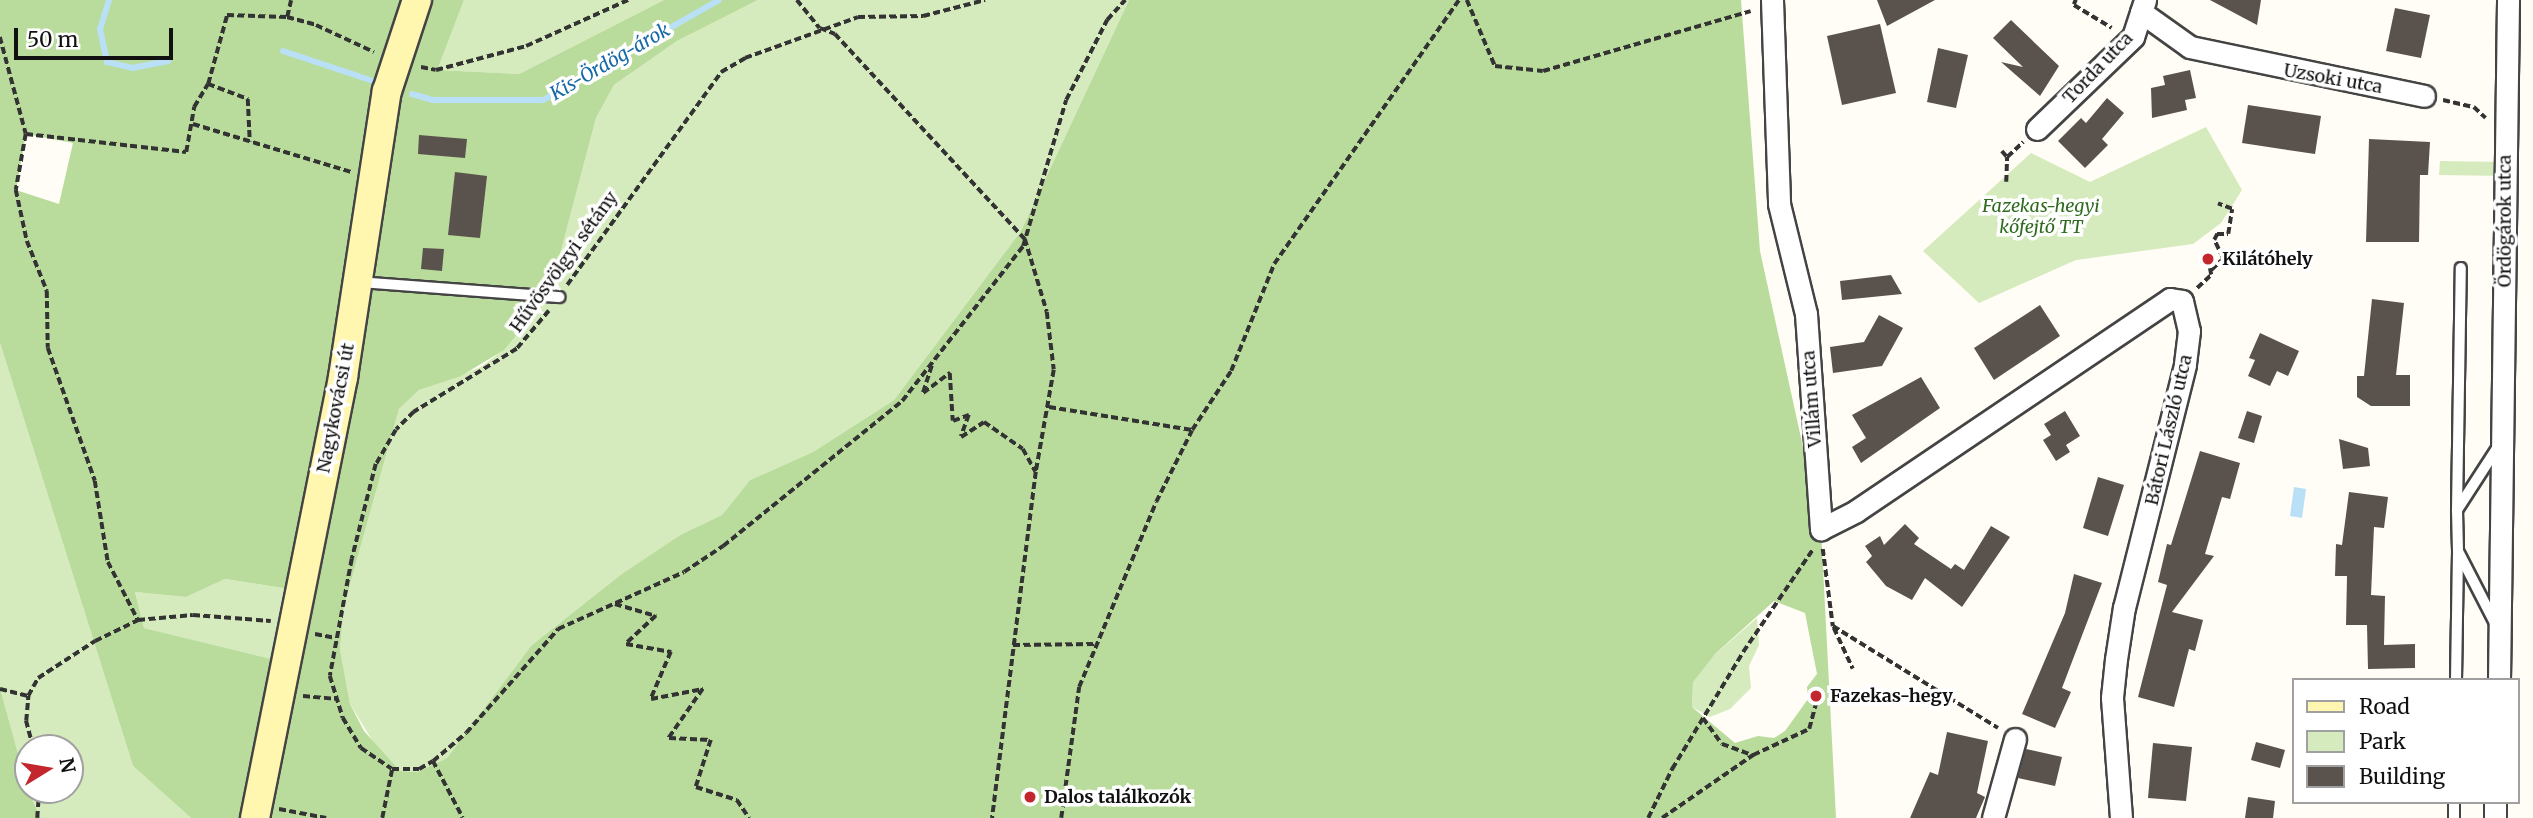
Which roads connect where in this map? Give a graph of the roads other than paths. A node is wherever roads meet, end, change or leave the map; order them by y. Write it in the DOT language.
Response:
graph roads {
  1 [pos="417,0"];
  2 [pos="2508,0"];
  3 [pos="1774,1"];
  4 [pos="2143,6"];
  5 [pos="2424,96"];
  6 [pos="2037,129"];
  7 [pos="2461,268"];
  8 [pos="359,282"];
  9 [pos="559,297"];
  10 [pos="2501,442"];
  11 [pos="2457,510"];
  12 [pos="1821,529"];
  13 [pos="2458,551"];
  14 [pos="2500,634"];
  15 [pos="2456,678"];
  16 [pos="2499,678"];
  17 [pos="2015,738"];
  18 [pos="257,811"];
  19 [pos="1993,818"];
  20 [pos="2121,818"];
  1 -- 8 [label="street, Nagykovácsi út"];
  2 -- 10 [label="street, Ördögárok utca"];
  3 -- 12 [label="street, Villám utca"];
  4 -- 5 [label="street, Uzsoki utca"];
  4 -- 6 [label="street, Torda utca"];
  7 -- 11 [label="lane, Ördögárok utca"];
  8 -- 9 [label="lane"];
  8 -- 18 [label="street, Nagykovácsi út"];
  10 -- 11 [label="lane"];
  10 -- 14 [label="street, Ördögárok utca"];
  11 -- 13 [label="lane, Ördögárok utca"];
  12 -- 20 [label="street, Bátori László utca"];
  13 -- 14 [label="lane, Ördögárok utca"];
  13 -- 15 [label="lane, Ördögárok utca"];
  14 -- 16 [label="street, Ördögárok utca"];
  17 -- 19 [label="street"];
}
